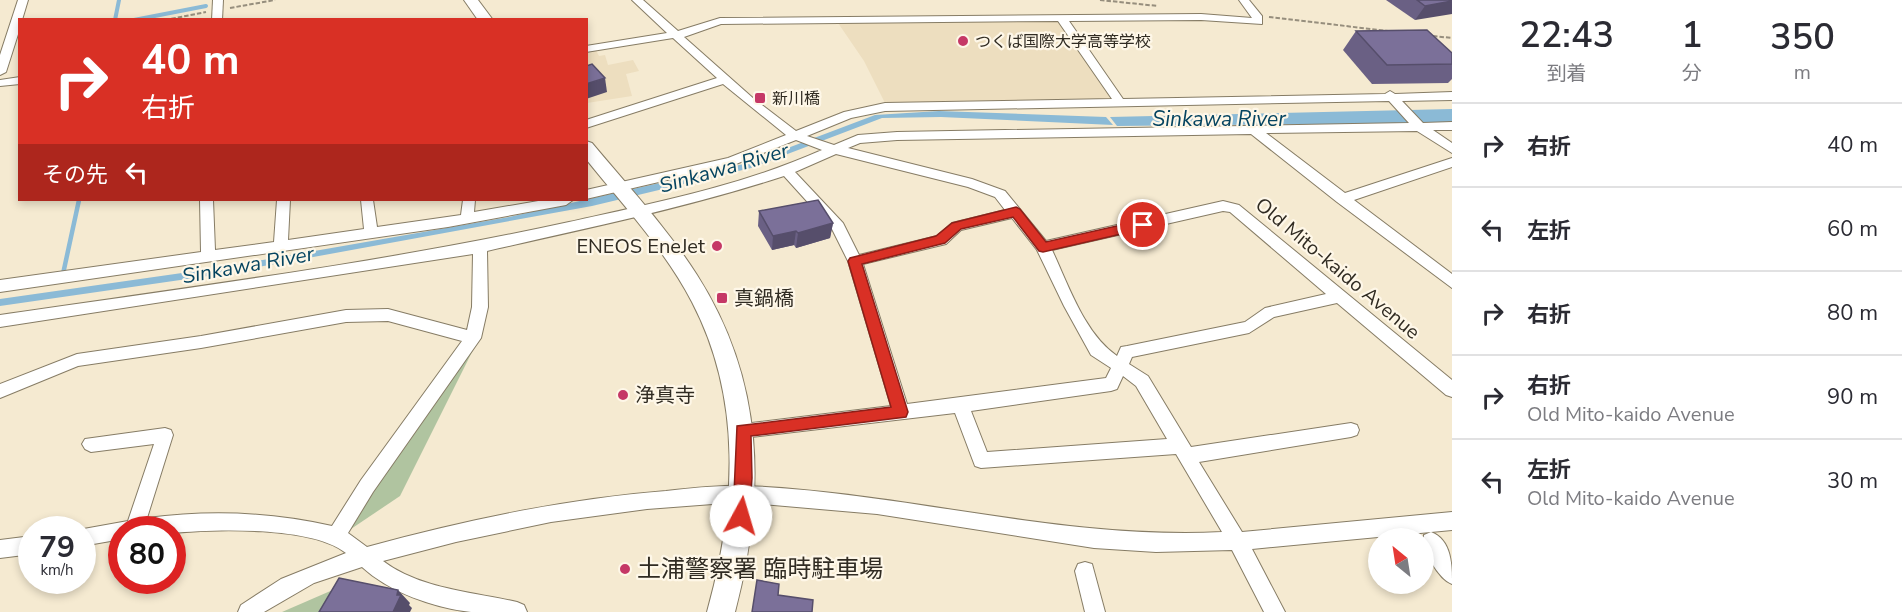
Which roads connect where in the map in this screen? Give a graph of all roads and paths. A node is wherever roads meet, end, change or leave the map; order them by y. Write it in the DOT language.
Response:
graph roads {
  1 [pos="23,0"];
  2 [pos="218,0"];
  3 [pos="471,0"];
  4 [pos="637,0"];
  5 [pos="1100,0"];
  6 [pos="1244,0"];
  7 [pos="1168,7"];
  8 [pos="1257,16"];
  9 [pos="218,18"];
  10 [pos="484,18"];
  11 [pos="1060,18"];
  12 [pos="1392,32"];
  13 [pos="672,34"];
  14 [pos="1424,35"];
  15 [pos="1452,38"];
  16 [pos="588,49"];
  17 [pos="18,64"];
  18 [pos="1,69"];
  19 [pos="725,79"];
  20 [pos="18,80"];
  21 [pos="0,83"];
  22 [pos="1390,95"];
  23 [pos="1452,96"];
  24 [pos="1121,104"];
  25 [pos="588,123"];
  26 [pos="1419,126"];
  27 [pos="1452,126"];
  28 [pos="1257,132"];
  29 [pos="799,137"];
  30 [pos="830,148"];
  31 [pos="588,149"];
  32 [pos="1452,149"];
  33 [pos="1452,162"];
  34 [pos="786,171"];
  35 [pos="620,189"];
  36 [pos="588,195"];
  37 [pos="1342,199"];
  38 [pos="206,201"];
  39 [pos="283,201"];
  40 [pos="367,201"];
  41 [pos="469,201"];
  42 [pos="561,201"];
  43 [pos="637,210"];
  44 [pos="1016,212"];
  45 [pos="468,219"];
  46 [pos="371,233"];
  47 [pos="280,247"];
  48 [pos="480,247"];
  49 [pos="1043,247"];
  50 [pos="207,257"];
  51 [pos="855,261"];
  52 [pos="1452,282"];
  53 [pos="0,286"];
  54 [pos="1341,296"];
  55 [pos="0,321"];
  56 [pos="472,338"];
  57 [pos="1120,366"];
  58 [pos="1452,390"];
  59 [pos="0,392"];
  60 [pos="961,405"];
  61 [pos="901,412"];
  62 [pos="743,430"];
  63 [pos="1351,430"];
  64 [pos="91,444"];
  65 [pos="1183,451"];
  66 [pos="744,494"];
  67 [pos="133,516"];
  68 [pos="1452,521"];
  69 [pos="186,525"];
  70 [pos="336,536"];
  71 [pos="1236,541"];
  72 [pos="18,546"];
  73 [pos="1434,546"];
  74 [pos="0,549"];
  75 [pos="365,556"];
  76 [pos="1085,571"];
  77 [pos="1452,575"];
  78 [pos="248,612"];
  79 [pos="516,612"];
  80 [pos="721,612"];
  81 [pos="1095,612"];
  82 [pos="1275,612"];
  1 -- 18 [label="street"];
  2 -- 9 [label="street"];
  3 -- 10 [label="highway"];
  4 -- 13 [label="street"];
  5 -- 7 [label="path"];
  6 -- 8 [label="street"];
  8 -- 11 [label="street"];
  8 -- 12 [label="path"];
  11 -- 13 [label="street"];
  11 -- 24 [label="street"];
  13 -- 16 [label="street"];
  13 -- 19 [label="street"];
  14 -- 15 [label="path"];
  17 -- 18 [label="street"];
  19 -- 25 [label="street"];
  19 -- 29 [label="street"];
  20 -- 21 [label="street"];
  22 -- 23 [label="street"];
  22 -- 24 [label="street"];
  22 -- 26 [label="street"];
  24 -- 29 [label="street"];
  26 -- 27 [label="street"];
  26 -- 28 [label="street"];
  26 -- 32 [label="street"];
  28 -- 30 [label="street"];
  28 -- 37 [label="street"];
  29 -- 30 [label="street"];
  29 -- 35 [label="street"];
  30 -- 34 [label="street"];
  30 -- 44 [label="street"];
  31 -- 35 [label="highway"];
  33 -- 37 [label="street"];
  34 -- 43 [label="street"];
  34 -- 51 [label="street"];
  35 -- 36 [label="street"];
  35 -- 43 [label="highway"];
  37 -- 52 [label="street"];
  38 -- 50 [label="street"];
  39 -- 47 [label="street"];
  40 -- 46 [label="street"];
  41 -- 45 [label="street"];
  42 -- 45 [label="street"];
  43 -- 48 [label="street"];
  43 -- 62 [label="highway"];
  44 -- 49 [label="street"];
  44 -- 51 [label="street"];
  45 -- 46 [label="street"];
  46 -- 47 [label="street"];
  47 -- 50 [label="street"];
  48 -- 55 [label="street"];
  48 -- 56 [label="street"];
  49 -- 54 [label="street, Old Mito-kaido Avenue"];
  49 -- 57 [label="street"];
  50 -- 53 [label="street"];
  51 -- 61 [label="street"];
  54 -- 57 [label="street"];
  54 -- 58 [label="street, Old Mito-kaido Avenue"];
  56 -- 59 [label="street"];
  56 -- 70 [label="street"];
  57 -- 60 [label="street"];
  57 -- 65 [label="street"];
  60 -- 61 [label="street"];
  60 -- 65 [label="street"];
  61 -- 62 [label="street"];
  62 -- 66 [label="highway"];
  63 -- 65 [label="street"];
  64 -- 67 [label="street"];
  65 -- 71 [label="street"];
  66 -- 71 [label="street"];
  66 -- 75 [label="street"];
  66 -- 80 [label="highway"];
  68 -- 71 [label="street"];
  69 -- 70 [label="street"];
  70 -- 75 [label="street"];
  71 -- 82 [label="street"];
  72 -- 74 [label="street"];
  73 -- 77 [label="street"];
  75 -- 78 [label="street"];
  75 -- 79 [label="street"];
  76 -- 81 [label="street"];
}
